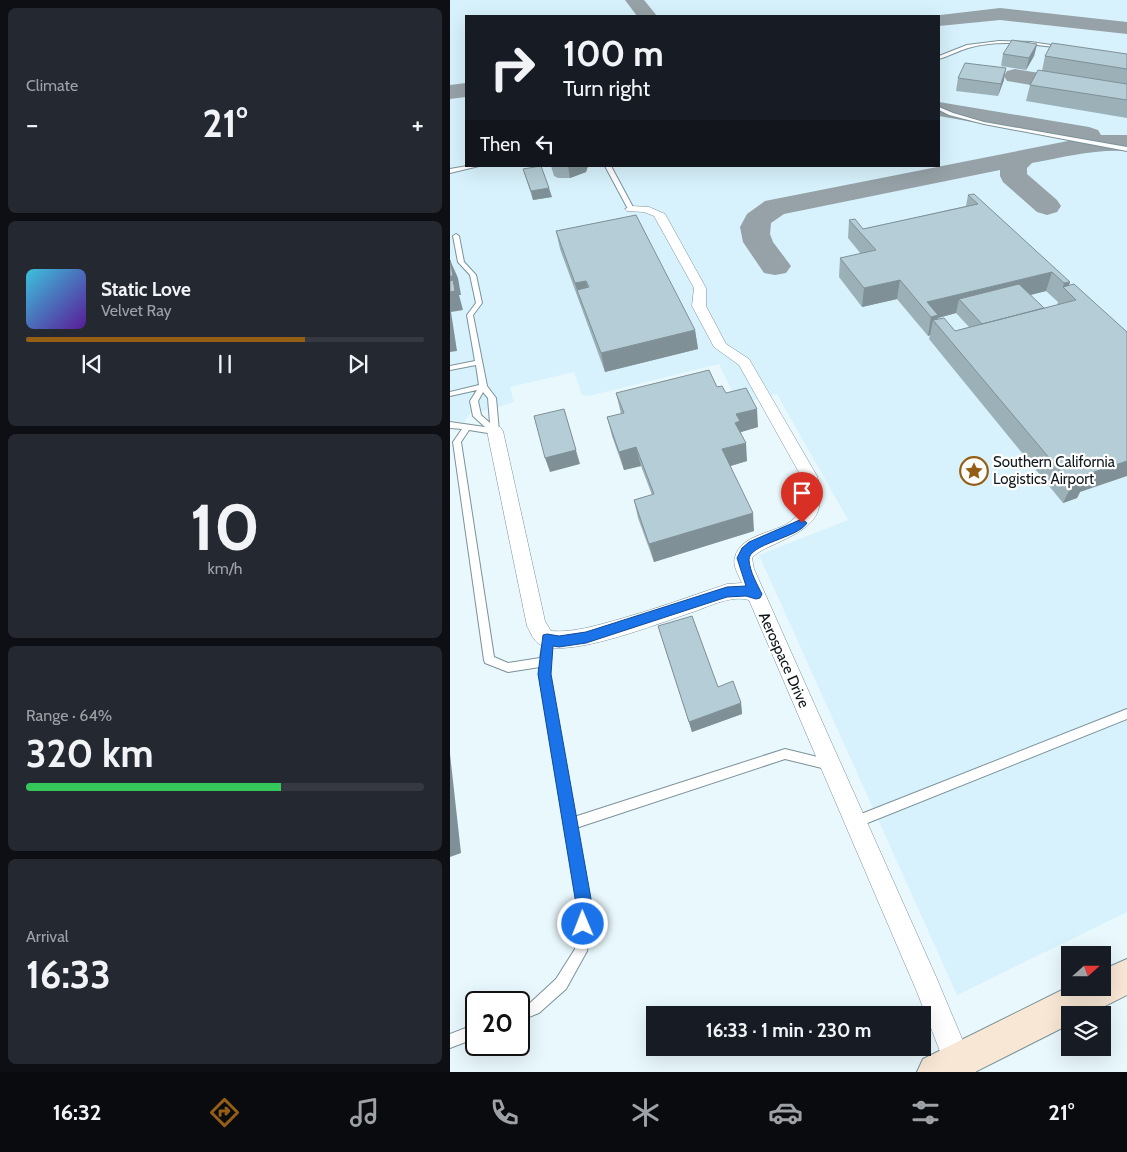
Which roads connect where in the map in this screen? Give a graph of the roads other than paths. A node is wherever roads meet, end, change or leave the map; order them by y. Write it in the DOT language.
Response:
graph roads {
  1 [pos="1072,48"];
  2 [pos="940,58"];
  3 [pos="940,108"];
  4 [pos="1127,148"];
  5 [pos="472,167"];
  6 [pos="609,167"];
  7 [pos="450,171"];
  8 [pos="631,209"];
  9 [pos="456,236"];
  10 [pos="479,362"];
  11 [pos="450,368"];
  12 [pos="483,386"];
  13 [pos="450,394"];
  14 [pos="450,425"];
  15 [pos="467,428"];
  16 [pos="495,431"];
  17 [pos="756,594"];
  18 [pos="547,639"];
  19 [pos="545,662"];
  20 [pos="1127,714"];
  21 [pos="830,765"];
  22 [pos="855,822"];
  23 [pos="570,824"];
  24 [pos="1127,976"];
  25 [pos="530,1010"];
  26 [pos="465,1035"];
  27 [pos="450,1041"];
  28 [pos="952,1068"];
  1 -- 2 [label="lane"];
  3 -- 4 [label="lane"];
  5 -- 7 [label="lane"];
  6 -- 8 [label="lane"];
  8 -- 17 [label="street, Aerospace Drive"];
  9 -- 10 [label="lane"];
  10 -- 11 [label="lane"];
  10 -- 12 [label="lane"];
  12 -- 13 [label="lane"];
  12 -- 16 [label="lane"];
  12 -- 16 [label="lane"];
  14 -- 15 [label="lane"];
  15 -- 16 [label="lane"];
  15 -- 19 [label="lane"];
  16 -- 18 [label="street"];
  17 -- 18 [label="street"];
  17 -- 21 [label="street, Aerospace Drive"];
  18 -- 19 [label="lane"];
  19 -- 23 [label="lane"];
  20 -- 22 [label="lane"];
  21 -- 22 [label="street, Aerospace Drive"];
  21 -- 23 [label="lane"];
  22 -- 28 [label="street, Aerospace Drive"];
  23 -- 25 [label="lane"];
  24 -- 28 [label="street"];
  26 -- 27 [label="lane"];
}
